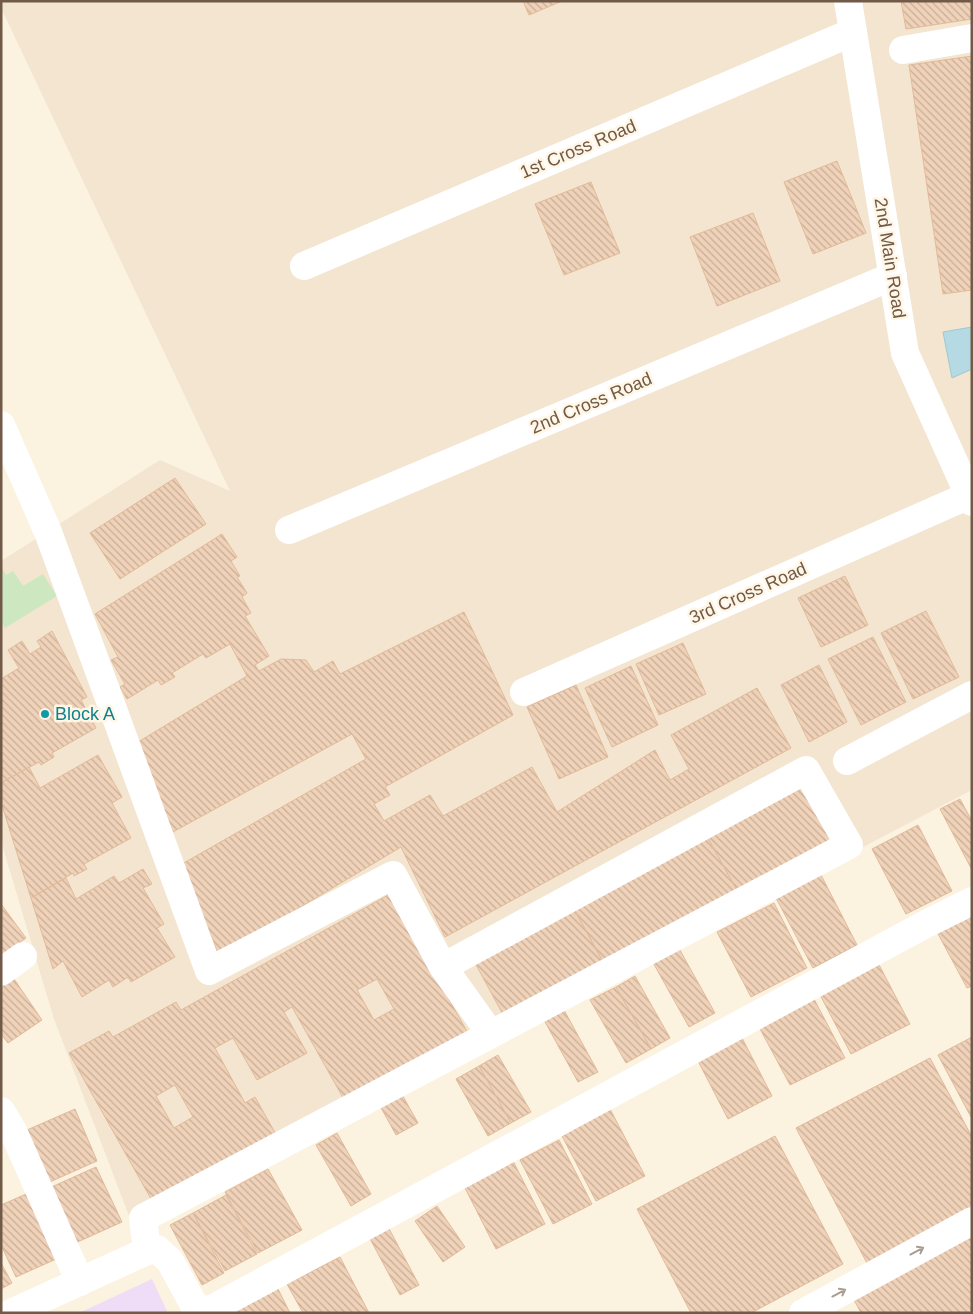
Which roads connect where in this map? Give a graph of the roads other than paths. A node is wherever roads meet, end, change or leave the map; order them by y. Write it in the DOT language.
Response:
graph roads {
  1 [pos="848,1"];
  2 [pos="853,32"];
  3 [pos="972,38"];
  4 [pos="903,50"];
  5 [pos="304,266"];
  6 [pos="893,276"];
  7 [pos="1,424"];
  8 [pos="971,497"];
  9 [pos="289,530"];
  10 [pos="524,692"];
  11 [pos="972,695"];
  12 [pos="847,761"];
  13 [pos="972,901"];
  14 [pos="24,956"];
  15 [pos="443,967"];
  16 [pos="1,972"];
  17 [pos="490,1033"];
  18 [pos="1,1111"];
  19 [pos="972,1221"];
  20 [pos="147,1251"];
  21 [pos="80,1282"];
  22 [pos="11,1313"];
  23 [pos="803,1313"];
  1 -- 2 [label="street, 2nd Main Road"];
  2 -- 5 [label="street, 1st Cross Road"];
  2 -- 6 [label="street, 2nd Main Road"];
  3 -- 4 [label="street"];
  6 -- 8 [label="street, 2nd Main Road"];
  6 -- 9 [label="street, 2nd Cross Road"];
  7 -- 15 [label="street"];
  8 -- 10 [label="street, 3rd Cross Road"];
  11 -- 12 [label="street"];
  13 -- 20 [label="street"];
  14 -- 16 [label="street"];
  15 -- 17 [label="street"];
  15 -- 17 [label="street"];
  17 -- 20 [label="street"];
  18 -- 21 [label="street"];
  23 -- 19 [label="street, one-way"];
  20 -- 21 [label="street"];
  21 -- 22 [label="street"];
}
